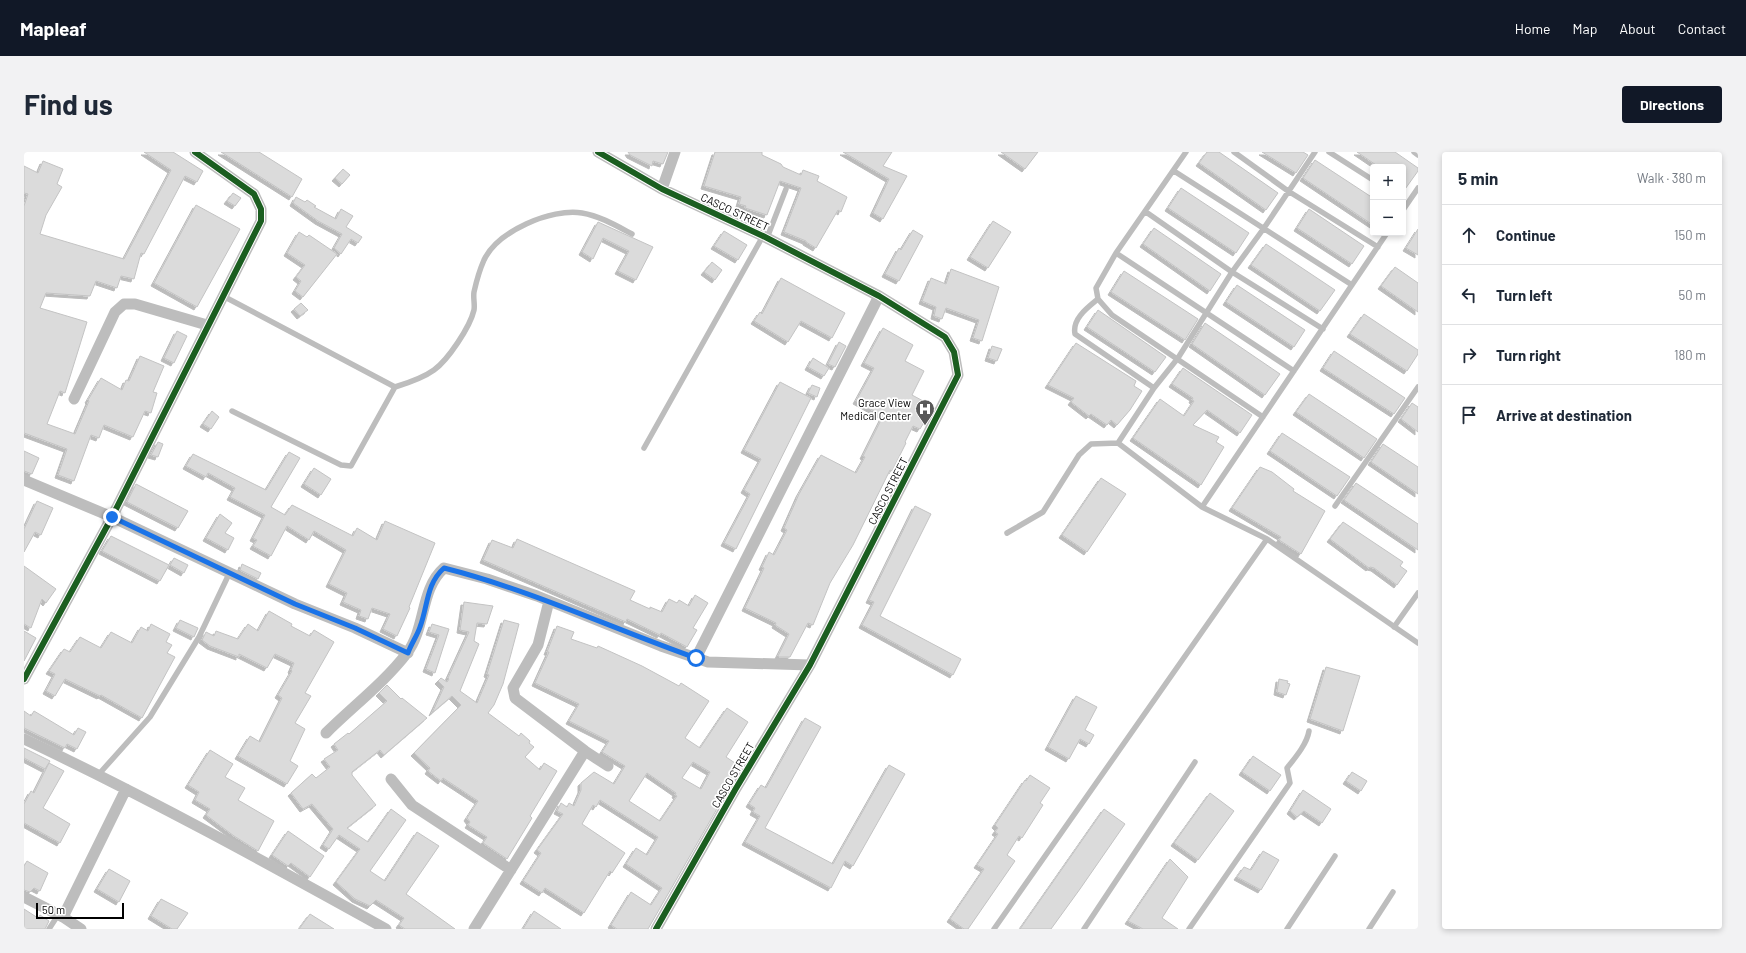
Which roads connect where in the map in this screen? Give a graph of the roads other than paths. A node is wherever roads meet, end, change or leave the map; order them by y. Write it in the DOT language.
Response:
graph roads {
  1 [pos="195,152"];
  2 [pos="598,152"];
  3 [pos="675,152"];
  4 [pos="1186,152"];
  5 [pos="1234,152"];
  6 [pos="1315,152"];
  7 [pos="1329,152"];
  8 [pos="1414,152"];
  9 [pos="1418,155"];
  10 [pos="1174,171"];
  11 [pos="1370,178"];
  12 [pos="1418,188"];
  13 [pos="662,189"];
  14 [pos="786,189"];
  15 [pos="1288,191"];
  16 [pos="1406,200"];
  17 [pos="1408,202"];
  18 [pos="1406,205"];
  19 [pos="1146,212"];
  20 [pos="1264,228"];
  21 [pos="632,234"];
  22 [pos="1386,236"];
  23 [pos="765,237"];
  24 [pos="1378,247"];
  25 [pos="1116,253"];
  26 [pos="1232,272"];
  27 [pos="1352,285"];
  28 [pos="223,296"];
  29 [pos="879,296"];
  30 [pos="1098,299"];
  31 [pos="1206,314"];
  32 [pos="207,325"];
  33 [pos="1323,329"];
  34 [pos="1178,358"];
  35 [pos="1294,371"];
  36 [pos="395,387"];
  37 [pos="1418,387"];
  38 [pos="1154,388"];
  39 [pos="74,400"];
  40 [pos="232,411"];
  41 [pos="1263,417"];
  42 [pos="1118,443"];
  43 [pos="644,448"];
  44 [pos="24,480"];
  45 [pos="1202,506"];
  46 [pos="1335,506"];
  47 [pos="112,517"];
  48 [pos="1007,533"];
  49 [pos="1268,539"];
  50 [pos="229,574"];
  51 [pos="1418,593"];
  52 [pos="549,601"];
  53 [pos="1394,627"];
  54 [pos="1418,643"];
  55 [pos="408,653"];
  56 [pos="696,658"];
  57 [pos="810,665"];
  58 [pos="24,679"];
  59 [pos="1309,731"];
  60 [pos="326,733"];
  61 [pos="24,739"];
  62 [pos="585,752"];
  63 [pos="1195,762"];
  64 [pos="608,766"];
  65 [pos="99,774"];
  66 [pos="391,779"];
  67 [pos="126,789"];
  68 [pos="1335,856"];
  69 [pos="511,870"];
  70 [pos="1393,892"];
  71 [pos="24,897"];
  72 [pos="61,916"];
  73 [pos="49,929"];
  74 [pos="81,929"];
  75 [pos="386,929"];
  76 [pos="474,929"];
  77 [pos="656,929"];
  78 [pos="994,929"];
  79 [pos="1084,929"];
  80 [pos="1189,929"];
  81 [pos="1287,929"];
  82 [pos="1369,929"];
  1 -- 28 [label="street"];
  2 -- 13 [label="street, CASCO STREET"];
  3 -- 13 [label="street"];
  4 -- 10 [label="lane"];
  5 -- 15 [label="lane"];
  6 -- 15 [label="lane"];
  7 -- 11 [label="lane"];
  8 -- 9 [label="lane"];
  10 -- 19 [label="lane"];
  10 -- 20 [label="lane"];
  12 -- 17 [label="lane"];
  13 -- 23 [label="street, CASCO STREET"];
  14 -- 23 [label="lane"];
  15 -- 20 [label="lane"];
  15 -- 24 [label="lane"];
  16 -- 17 [label="lane"];
  17 -- 18 [label="lane"];
  19 -- 25 [label="lane"];
  19 -- 26 [label="lane"];
  20 -- 26 [label="lane"];
  20 -- 27 [label="lane"];
  21 -- 36 [label="lane"];
  22 -- 24 [label="lane"];
  23 -- 29 [label="street, CASCO STREET"];
  23 -- 43 [label="lane"];
  24 -- 27 [label="lane"];
  25 -- 30 [label="lane"];
  25 -- 31 [label="lane"];
  26 -- 31 [label="lane"];
  26 -- 33 [label="lane"];
  27 -- 33 [label="lane"];
  28 -- 32 [label="street"];
  28 -- 36 [label="lane"];
  29 -- 56 [label="street"];
  29 -- 57 [label="street, CASCO STREET"];
  30 -- 34 [label="lane"];
  30 -- 38 [label="lane"];
  31 -- 34 [label="lane"];
  31 -- 35 [label="lane"];
  32 -- 39 [label="street"];
  32 -- 47 [label="street"];
  33 -- 35 [label="lane"];
  34 -- 38 [label="lane"];
  34 -- 41 [label="lane"];
  35 -- 41 [label="lane"];
  36 -- 40 [label="lane"];
  37 -- 46 [label="lane"];
  38 -- 42 [label="lane"];
  41 -- 45 [label="lane"];
  42 -- 45 [label="lane"];
  42 -- 48 [label="lane"];
  44 -- 47 [label="street"];
  45 -- 49 [label="lane"];
  47 -- 50 [label="street"];
  47 -- 58 [label="street"];
  49 -- 53 [label="lane"];
  49 -- 78 [label="lane"];
  50 -- 55 [label="street"];
  50 -- 65 [label="lane"];
  51 -- 53 [label="lane"];
  52 -- 55 [label="street"];
  52 -- 56 [label="street"];
  52 -- 62 [label="street"];
  53 -- 54 [label="lane"];
  55 -- 60 [label="street"];
  56 -- 57 [label="street"];
  57 -- 77 [label="street, CASCO STREET"];
  59 -- 80 [label="lane"];
  61 -- 65 [label="street"];
  62 -- 64 [label="street"];
  62 -- 69 [label="street"];
  63 -- 79 [label="lane"];
  65 -- 67 [label="street"];
  66 -- 69 [label="street"];
  67 -- 72 [label="street"];
  67 -- 75 [label="street"];
  68 -- 81 [label="lane"];
  69 -- 76 [label="street"];
  70 -- 82 [label="lane"];
  71 -- 72 [label="street"];
  72 -- 73 [label="lane"];
  72 -- 74 [label="street"];
}
